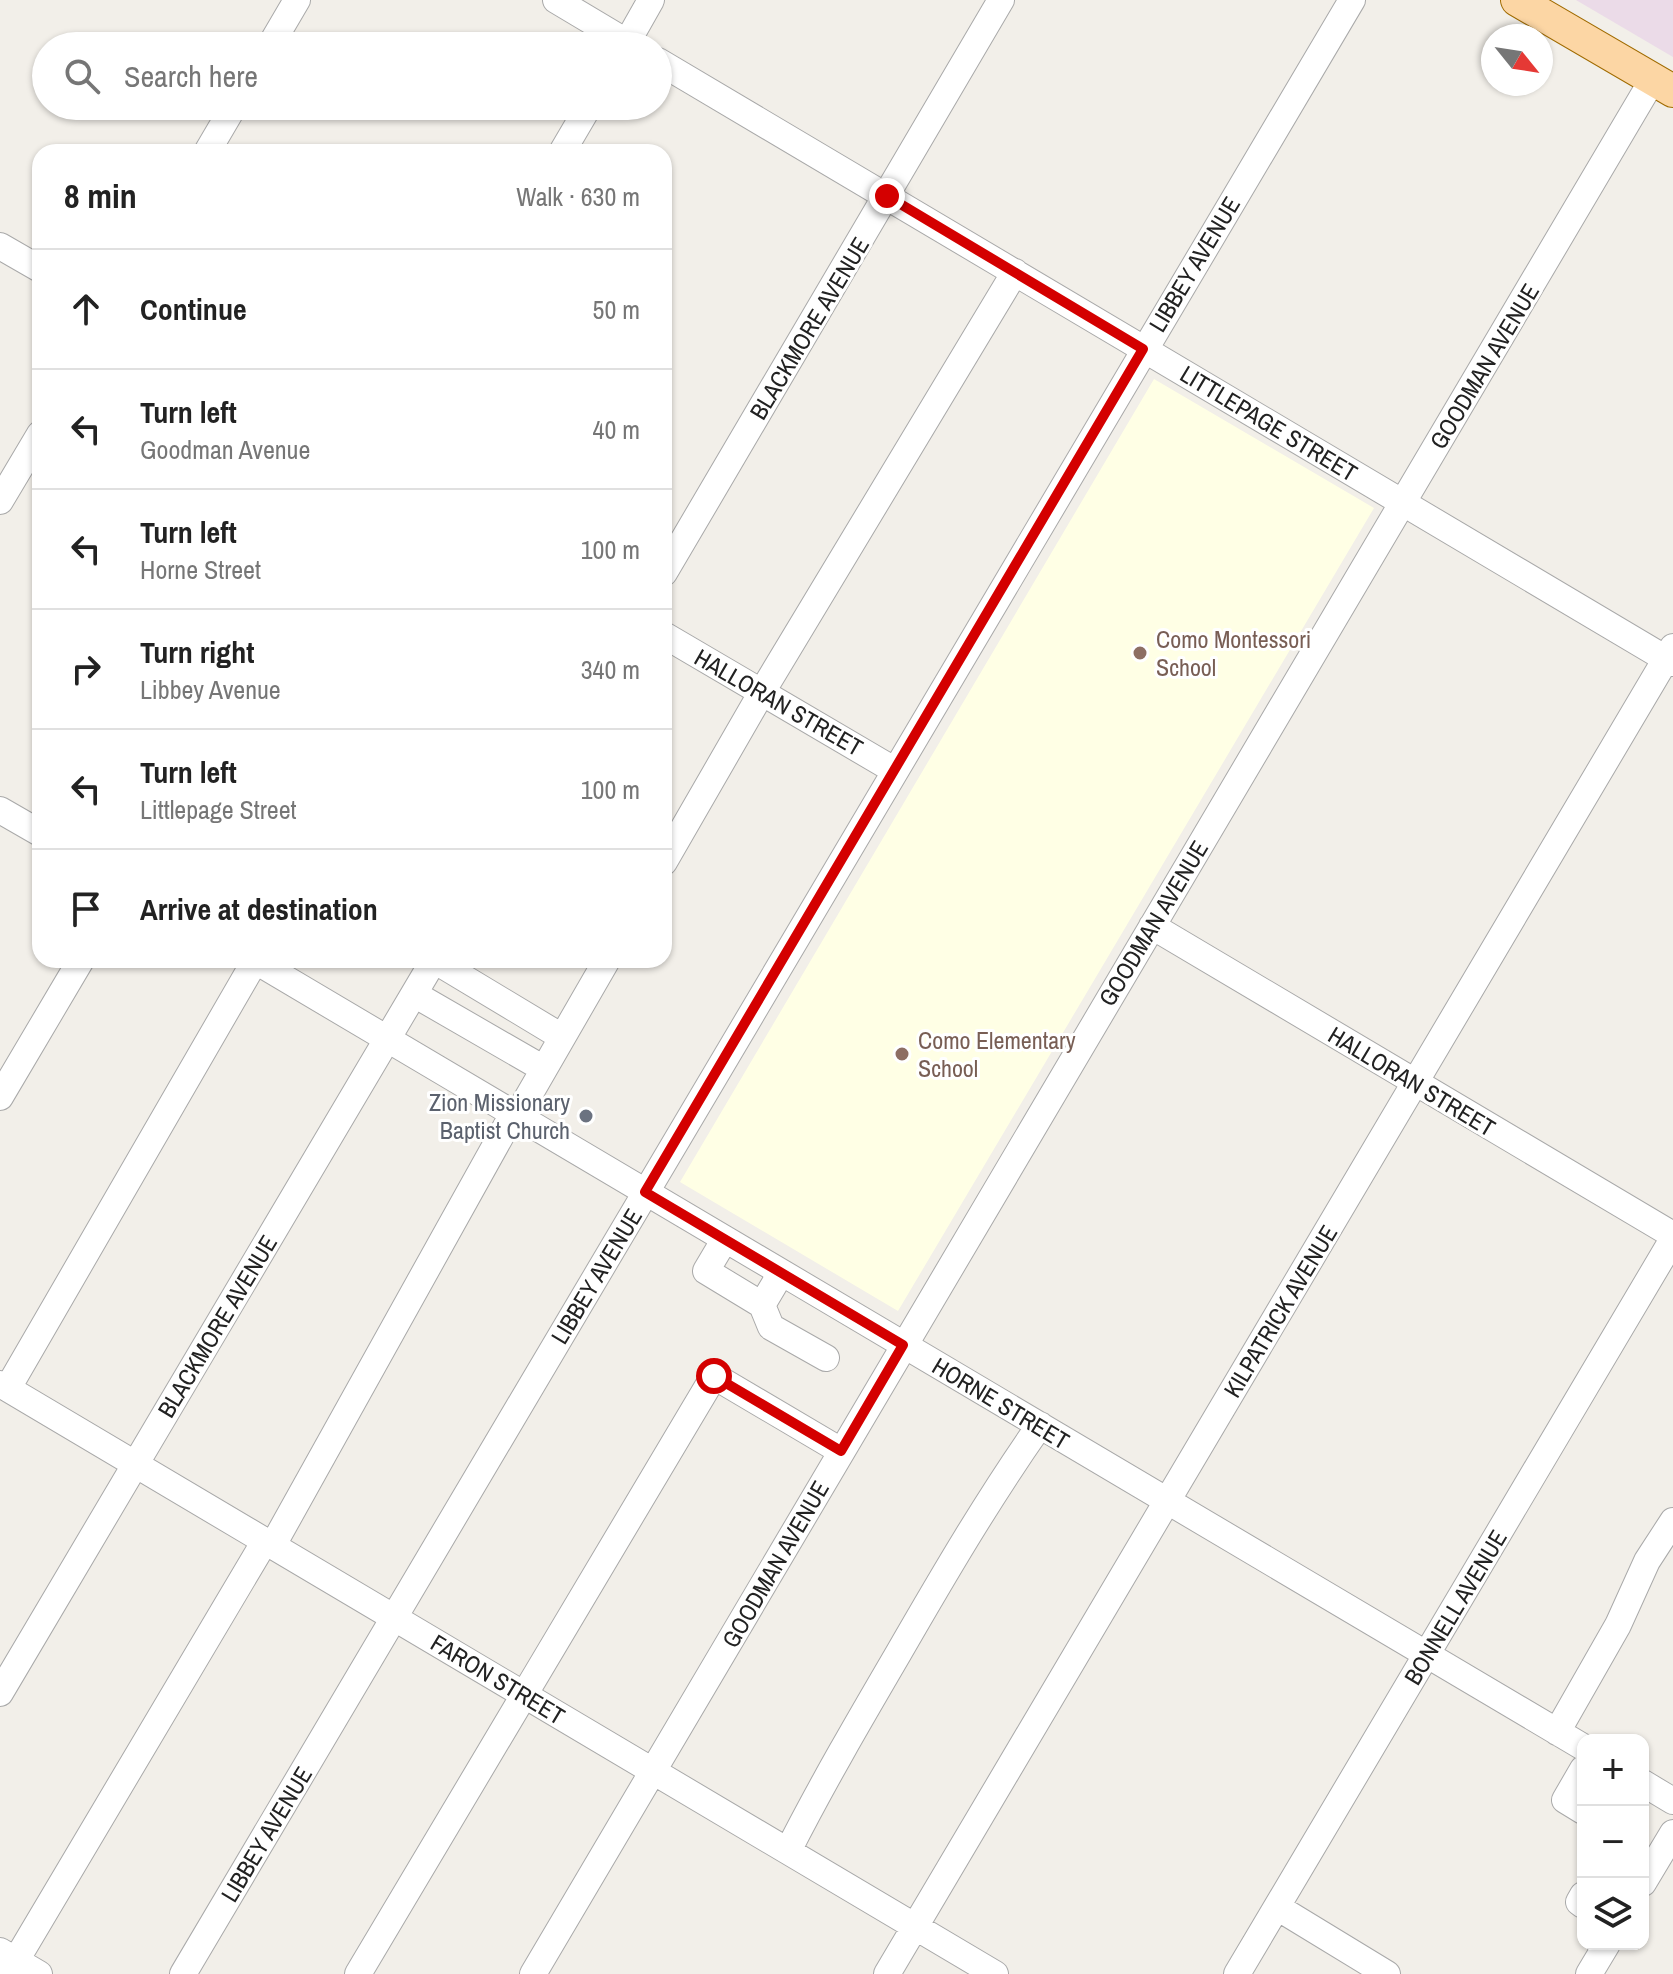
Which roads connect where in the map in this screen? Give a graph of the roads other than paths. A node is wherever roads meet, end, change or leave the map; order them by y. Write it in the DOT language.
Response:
graph roads {
  1 [pos="297,0"];
  2 [pos="556,0"];
  3 [pos="651,0"];
  4 [pos="1001,0"];
  5 [pos="1352,0"];
  6 [pos="1517,0"];
  7 [pos="278,32"];
  8 [pos="607,32"];
  9 [pos="635,32"];
  10 [pos="672,69"];
  11 [pos="1663,85"];
  12 [pos="226,120"];
  13 [pos="581,120"];
  14 [pos="212,144"];
  15 [pos="567,144"];
  16 [pos="887,196"];
  17 [pos="0,246"];
  18 [pos="32,264"];
  19 [pos="1015,272"];
  20 [pos="1143,349"];
  21 [pos="32,447"];
  22 [pos="0,501"];
  23 [pos="1403,503"];
  24 [pos="672,559"];
  25 [pos="672,640"];
  26 [pos="1671,656"];
  27 [pos="762,692"];
  28 [pos="894,770"];
  29 [pos="0,810"];
  30 [pos="32,828"];
  31 [pos="672,848"];
  32 [pos="1152,926"];
  33 [pos="76,968"];
  34 [pos="250,968"];
  35 [pos="268,968"];
  36 [pos="429,968"];
  37 [pos="447,968"];
  38 [pos="602,968"];
  39 [pos="414,994"];
  40 [pos="562,1037"];
  41 [pos="388,1039"];
  42 [pos="544,1069"];
  43 [pos="1415,1082"];
  44 [pos="0,1097"];
  45 [pos="515,1115"];
  46 [pos="645,1192"];
  47 [pos="1673,1237"];
  48 [pos="725,1239"];
  49 [pos="781,1273"];
  50 [pos="762,1305"];
  51 [pos="903,1345"];
  52 [pos="826,1358"];
  53 [pos="4,1386"];
  54 [pos="1040,1425"];
  55 [pos="841,1451"];
  56 [pos="135,1464"];
  57 [pos="1167,1501"];
  58 [pos="1673,1521"];
  59 [pos="269,1543"];
  60 [pos="394,1617"];
  61 [pos="1427,1655"];
  62 [pos="0,1693"];
  63 [pos="523,1694"];
  64 [pos="1557,1732"];
  65 [pos="1577,1744"];
  66 [pos="653,1771"];
  67 [pos="1577,1779"];
  68 [pos="1649,1787"];
  69 [pos="1673,1801"];
  70 [pos="1577,1807"];
  71 [pos="1673,1833"];
  72 [pos="788,1851"];
  73 [pos="1646,1878"];
  74 [pos="1277,1907"];
  75 [pos="915,1926"];
  76 [pos="1603,1950"];
  77 [pos="16,1965"];
  78 [pos="183,1974"];
  79 [pos="358,1974"];
  80 [pos="533,1974"];
  81 [pos="887,1974"];
  82 [pos="995,1974"];
  83 [pos="1237,1974"];
  84 [pos="1387,1974"];
  85 [pos="1589,1974"];
  1 -- 7 [label="street"];
  2 -- 8 [label="street"];
  3 -- 9 [label="street"];
  4 -- 16 [label="street, BLACKMORE AVENUE"];
  5 -- 20 [label="street, LIBBEY AVENUE"];
  6 -- 11 [label="main road"];
  10 -- 16 [label="street, LITTLEPAGE STREET"];
  11 -- 23 [label="street, GOODMAN AVENUE"];
  12 -- 14 [label="street"];
  13 -- 15 [label="street"];
  16 -- 19 [label="street, LITTLEPAGE STREET"];
  16 -- 24 [label="street, BLACKMORE AVENUE"];
  17 -- 18 [label="street"];
  19 -- 20 [label="street, LITTLEPAGE STREET"];
  19 -- 27 [label="street"];
  20 -- 23 [label="street, LITTLEPAGE STREET"];
  20 -- 28 [label="street, LIBBEY AVENUE"];
  21 -- 22 [label="street"];
  23 -- 26 [label="street, LITTLEPAGE STREET"];
  23 -- 32 [label="street, GOODMAN AVENUE"];
  25 -- 27 [label="street, HALLORAN STREET"];
  26 -- 43 [label="street, KILPATRICK AVENUE"];
  27 -- 28 [label="street, HALLORAN STREET"];
  27 -- 31 [label="street"];
  28 -- 46 [label="street, LIBBEY AVENUE"];
  29 -- 30 [label="street"];
  32 -- 43 [label="street, HALLORAN STREET"];
  32 -- 51 [label="street, GOODMAN AVENUE"];
  33 -- 44 [label="street"];
  34 -- 53 [label="street"];
  35 -- 41 [label="street, HORNE STREET"];
  36 -- 39 [label="street, BLACKMORE AVENUE"];
  37 -- 40 [label="street"];
  38 -- 40 [label="street"];
  39 -- 41 [label="street, BLACKMORE AVENUE"];
  39 -- 42 [label="street"];
  40 -- 42 [label="street"];
  41 -- 45 [label="street, HORNE STREET"];
  41 -- 56 [label="street, BLACKMORE AVENUE"];
  42 -- 45 [label="street"];
  43 -- 47 [label="street, HALLORAN STREET"];
  43 -- 57 [label="street, KILPATRICK AVENUE"];
  45 -- 46 [label="street, HORNE STREET"];
  45 -- 59 [label="street"];
  46 -- 48 [label="street, HORNE STREET"];
  46 -- 60 [label="street, LIBBEY AVENUE"];
  47 -- 61 [label="street, BONNELL AVENUE"];
  48 -- 49 [label="street, HORNE STREET"];
  48 -- 50 [label="street"];
  49 -- 50 [label="street"];
  49 -- 51 [label="street, HORNE STREET"];
  50 -- 52 [label="street"];
  51 -- 54 [label="street, HORNE STREET"];
  51 -- 55 [label="street, GOODMAN AVENUE"];
  53 -- 56 [label="street, FARON STREET"];
  54 -- 57 [label="street, HORNE STREET"];
  54 -- 72 [label="street"];
  55 -- 63 [label="street"];
  55 -- 66 [label="street, GOODMAN AVENUE"];
  56 -- 59 [label="street, FARON STREET"];
  56 -- 62 [label="street, BLACKMORE AVENUE"];
  57 -- 61 [label="street, HORNE STREET"];
  57 -- 75 [label="street, KILPATRICK AVENUE"];
  58 -- 64 [label="street"];
  59 -- 60 [label="street, FARON STREET"];
  59 -- 77 [label="street"];
  60 -- 63 [label="street, FARON STREET"];
  60 -- 78 [label="street, LIBBEY AVENUE"];
  61 -- 64 [label="street, HORNE STREET"];
  61 -- 74 [label="street, BONNELL AVENUE"];
  63 -- 66 [label="street, FARON STREET"];
  63 -- 79 [label="street"];
  64 -- 65 [label="street, HORNE STREET"];
  66 -- 72 [label="street, FARON STREET"];
  66 -- 80 [label="street, GOODMAN AVENUE"];
  67 -- 70 [label="street"];
  68 -- 69 [label="street"];
  71 -- 73 [label="street"];
  72 -- 75 [label="street, FARON STREET"];
  74 -- 83 [label="street, BONNELL AVENUE"];
  74 -- 84 [label="street"];
  75 -- 81 [label="street, KILPATRICK AVENUE"];
  75 -- 82 [label="street, FARON STREET"];
  76 -- 85 [label="street"];
}
